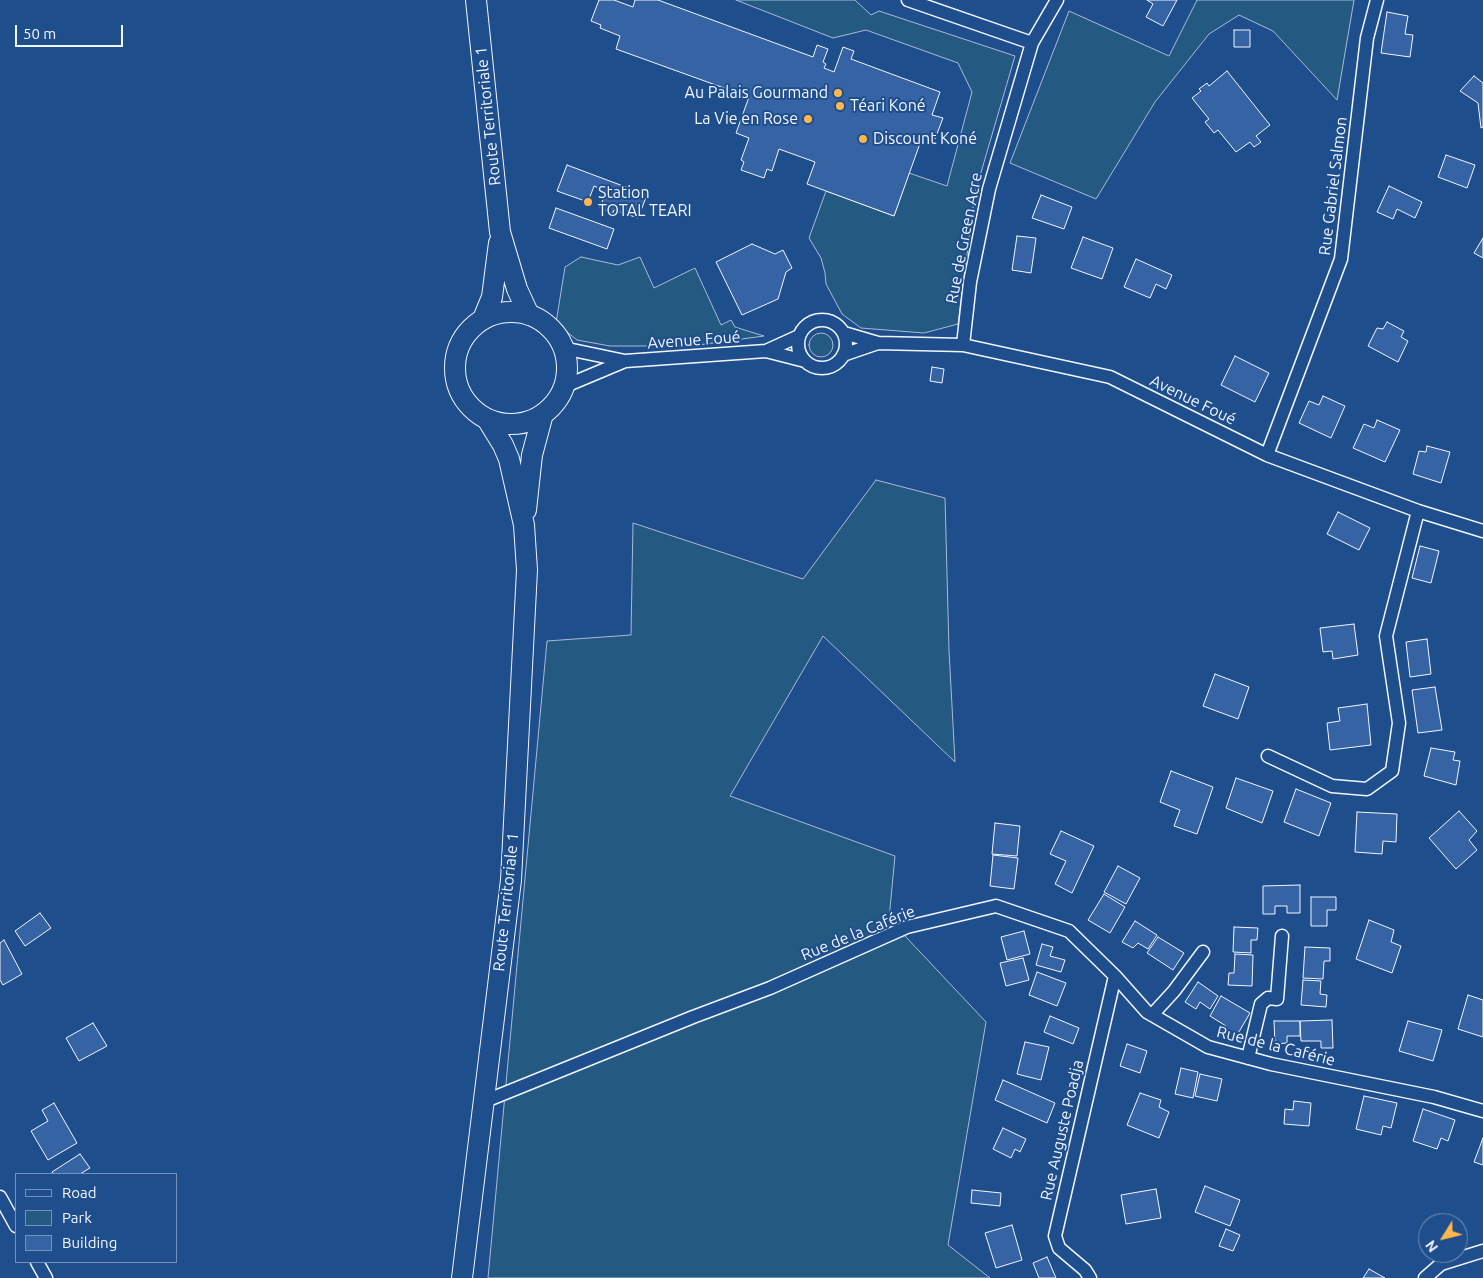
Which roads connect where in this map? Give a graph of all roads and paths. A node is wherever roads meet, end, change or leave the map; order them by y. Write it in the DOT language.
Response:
graph roads {
  1 [pos="476,0"];
  2 [pos="908,0"];
  3 [pos="1057,0"];
  4 [pos="1377,0"];
  5 [pos="1032,43"];
  6 [pos="500,232"];
  7 [pos="529,315"];
  8 [pos="483,319"];
  9 [pos="844,333"];
  10 [pos="799,336"];
  11 [pos="878,343"];
  12 [pos="962,345"];
  13 [pos="563,348"];
  14 [pos="766,351"];
  15 [pos="843,355"];
  16 [pos="624,361"];
  17 [pos="805,361"];
  18 [pos="563,388"];
  19 [pos="543,414"];
  20 [pos="488,419"];
  21 [pos="1267,455"];
  22 [pos="1418,511"];
  23 [pos="524,525"];
  24 [pos="1483,531"];
  25 [pos="1268,756"];
  26 [pos="1282,936"];
  27 [pos="1203,952"];
  28 [pos="1116,976"];
  29 [pos="1152,1015"];
  30 [pos="1248,1058"];
  31 [pos="484,1102"];
  32 [pos="1483,1111"];
  33 [pos="0,1197"];
  34 [pos="15,1224"];
  35 [pos="1483,1251"];
  36 [pos="38,1263"];
  37 [pos="46,1278"];
  38 [pos="462,1278"];
  39 [pos="1090,1278"];
  40 [pos="1425,1278"];
  1 -- 6 [label="main road, Route Territoriale 1"];
  2 -- 5 [label="street"];
  3 -- 5 [label="street, Rue de Green Acre"];
  4 -- 21 [label="street, Rue Gabriel Salmon"];
  5 -- 12 [label="street, Rue de Green Acre"];
  6 -- 7 [label="main road, Route Territoriale 1"];
  6 -- 8 [label="main road, Route Territoriale 1"];
  7 -- 8 [label="main road"];
  7 -- 13 [label="main road"];
  8 -- 20 [label="main road"];
  9 -- 10 [label="street"];
  9 -- 11 [label="street, Avenue Foué"];
  9 -- 15 [label="street"];
  10 -- 14 [label="street, Avenue Foué"];
  10 -- 17 [label="street"];
  11 -- 12 [label="street, Avenue Foué"];
  11 -- 15 [label="street, Avenue Foué"];
  12 -- 21 [label="street, Avenue Foué"];
  13 -- 16 [label="street, Avenue Foué"];
  13 -- 18 [label="main road"];
  14 -- 16 [label="street, Avenue Foué"];
  14 -- 17 [label="street, Avenue Foué"];
  15 -- 17 [label="street"];
  16 -- 18 [label="street, Avenue Foué"];
  18 -- 19 [label="main road"];
  19 -- 20 [label="main road"];
  19 -- 23 [label="main road, Route Territoriale 1"];
  20 -- 23 [label="main road, Route Territoriale 1"];
  21 -- 22 [label="street, Avenue Foué"];
  22 -- 24 [label="street, Avenue Foué"];
  22 -- 25 [label="street"];
  23 -- 31 [label="main road, Route Territoriale 1"];
  26 -- 30 [label="street"];
  27 -- 29 [label="street"];
  28 -- 29 [label="street, Rue de la Caférie"];
  28 -- 31 [label="street, Rue de la Caférie"];
  28 -- 39 [label="street, Rue Auguste Poadja"];
  29 -- 30 [label="street, Rue de la Caférie"];
  30 -- 32 [label="street, Rue de la Caférie"];
  31 -- 38 [label="main road, Route Territoriale 1"];
  33 -- 34 [label="street"];
  35 -- 40 [label="street"];
  36 -- 37 [label="street"];
}
